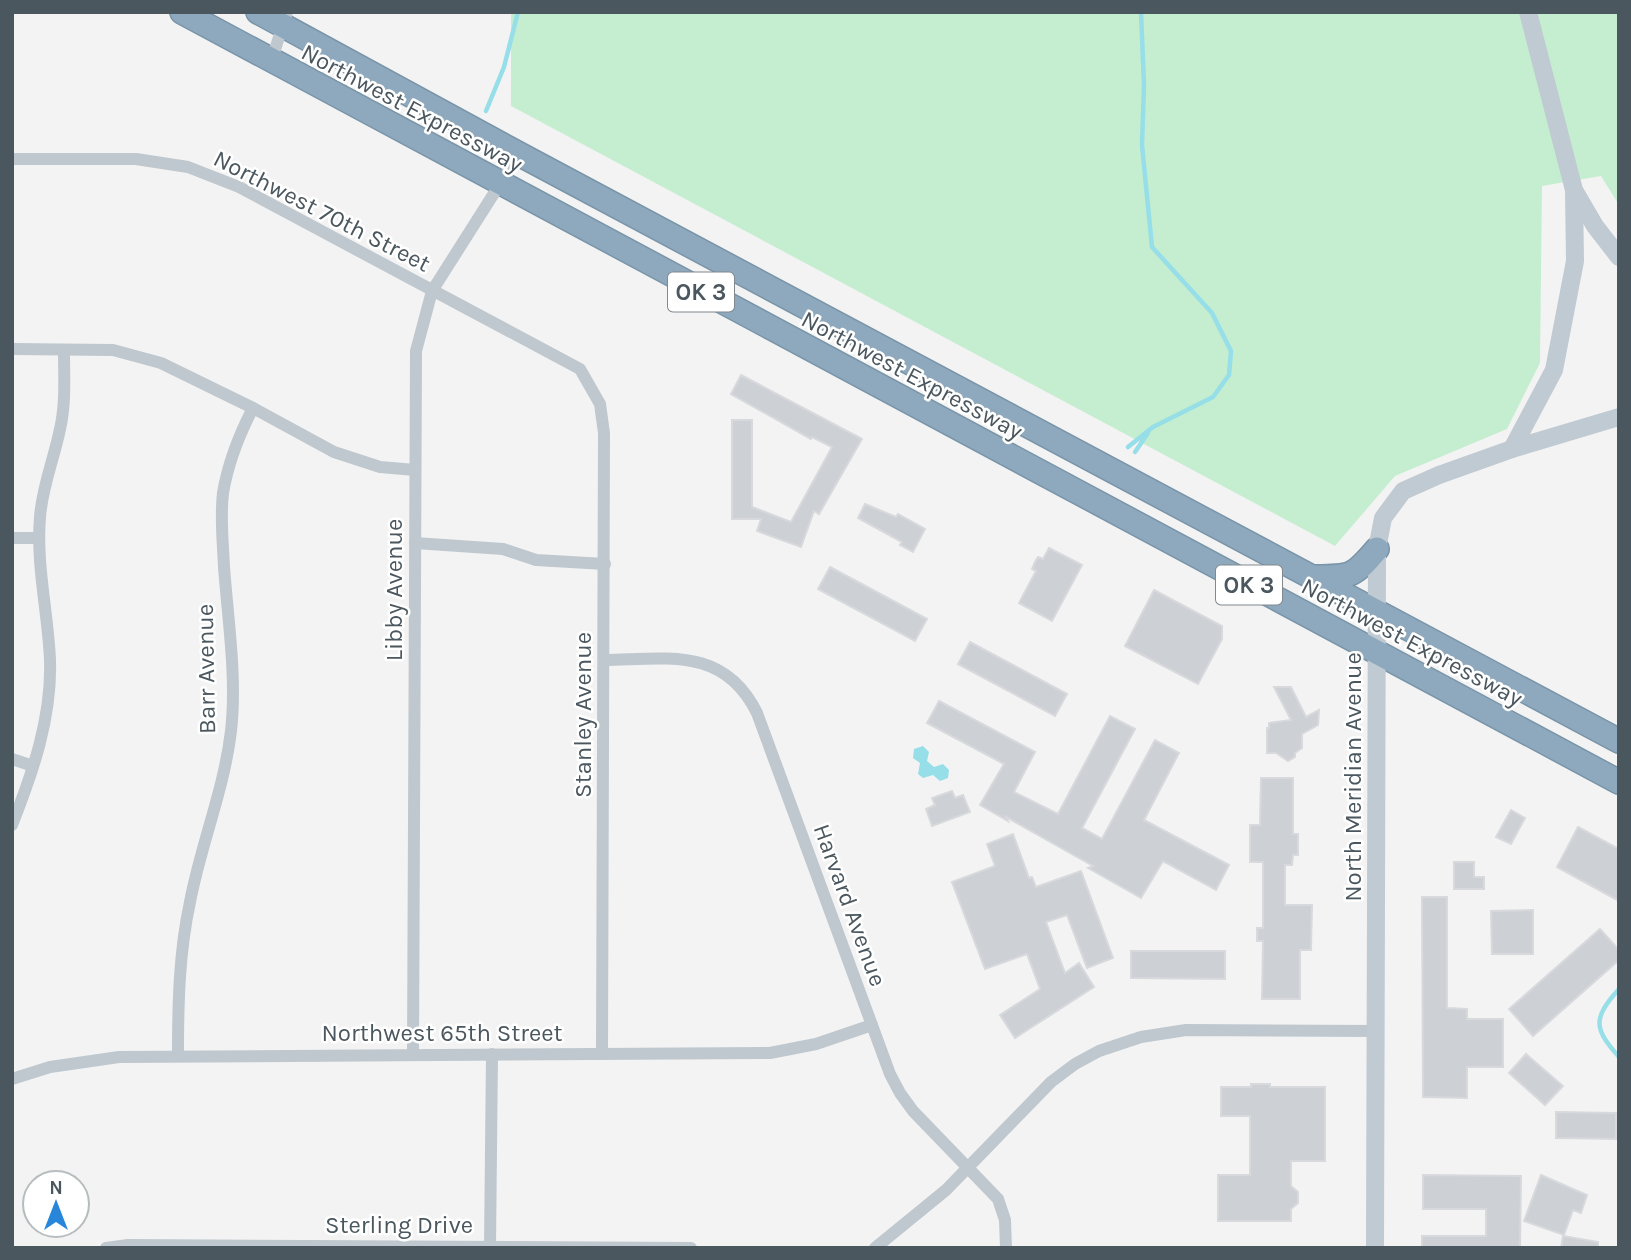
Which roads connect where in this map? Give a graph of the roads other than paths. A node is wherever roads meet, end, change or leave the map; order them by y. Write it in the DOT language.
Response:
graph roads {
  1 [pos="182,12"];
  2 [pos="258,12"];
  3 [pos="1528,12"];
  4 [pos="285,19"];
  5 [pos="271,62"];
  6 [pos="519,154"];
  7 [pos="12,159"];
  8 [pos="501,185"];
  9 [pos="1574,190"];
  10 [pos="1619,257"];
  11 [pos="432,291"];
  12 [pos="12,349"];
  13 [pos="64,350"];
  14 [pos="919,367"];
  15 [pos="587,380"];
  16 [pos="902,398"];
  17 [pos="253,408"];
  18 [pos="1619,418"];
  19 [pos="1512,449"];
  20 [pos="415,470"];
  21 [pos="12,538"];
  22 [pos="38,538"];
  23 [pos="415,543"];
  24 [pos="1377,549"];
  25 [pos="605,564"];
  26 [pos="1313,577"];
  27 [pos="1377,612"];
  28 [pos="1378,654"];
  29 [pos="604,660"];
  30 [pos="1619,741"];
  31 [pos="12,759"];
  32 [pos="33,766"];
  33 [pos="1619,782"];
  34 [pos="12,825"];
  35 [pos="872,1026"];
  36 [pos="1376,1031"];
  37 [pos="413,1054"];
  38 [pos="492,1054"];
  39 [pos="602,1054"];
  40 [pos="178,1055"];
  41 [pos="12,1079"];
  42 [pos="968,1168"];
  43 [pos="490,1246"];
  44 [pos="397,1247"];
  45 [pos="106,1248"];
  46 [pos="691,1248"];
  47 [pos="875,1248"];
  48 [pos="1006,1248"];
  49 [pos="1375,1248"];
  1 -- 5 [label="highway, Northwest Expressway / OK 3"];
  2 -- 4 [label="highway, Northwest Expressway / OK 3"];
  3 -- 9 [label="street"];
  4 -- 5 [label="street"];
  4 -- 6 [label="highway, Northwest Expressway / OK 3"];
  5 -- 8 [label="highway, Northwest Expressway / OK 3"];
  6 -- 8 [label="street, Libby Avenue"];
  6 -- 14 [label="highway, Northwest Expressway / OK 3"];
  7 -- 11 [label="street, Northwest 70th Street"];
  8 -- 11 [label="street, Libby Avenue"];
  8 -- 16 [label="highway, Northwest Expressway / OK 3"];
  9 -- 10 [label="street"];
  9 -- 19 [label="street"];
  11 -- 15 [label="street, Northwest 70th Street"];
  11 -- 20 [label="street, Libby Avenue"];
  12 -- 13 [label="street"];
  13 -- 17 [label="street"];
  13 -- 22 [label="street"];
  14 -- 16 [label="highway"];
  14 -- 26 [label="highway, Northwest Expressway / OK 3"];
  15 -- 25 [label="street, Stanley Avenue"];
  16 -- 28 [label="highway, Northwest Expressway / OK 3"];
  17 -- 20 [label="street"];
  17 -- 40 [label="street, Barr Avenue"];
  18 -- 19 [label="street, North Meridian Avenue"];
  19 -- 24 [label="street, North Meridian Avenue"];
  20 -- 23 [label="street, Libby Avenue"];
  21 -- 22 [label="street"];
  22 -- 32 [label="street"];
  23 -- 25 [label="street"];
  23 -- 37 [label="street, Libby Avenue"];
  24 -- 26 [label="highway"];
  24 -- 27 [label="street, North Meridian Avenue"];
  25 -- 29 [label="street, Stanley Avenue"];
  26 -- 27 [label="highway, Northwest Expressway / OK 3"];
  27 -- 28 [label="street, North Meridian Avenue"];
  27 -- 30 [label="highway, Northwest Expressway / OK 3"];
  28 -- 33 [label="highway, Northwest Expressway / OK 3"];
  28 -- 36 [label="street, North Meridian Avenue"];
  29 -- 35 [label="street, Harvard Avenue"];
  29 -- 39 [label="street, Stanley Avenue"];
  31 -- 32 [label="street"];
  32 -- 34 [label="street"];
  35 -- 39 [label="street, Northwest 65th Street"];
  35 -- 42 [label="street, Harvard Avenue"];
  36 -- 42 [label="street"];
  36 -- 49 [label="street, North Meridian Avenue"];
  37 -- 38 [label="street, Northwest 65th Street"];
  37 -- 40 [label="street, Northwest 65th Street"];
  38 -- 39 [label="street, Northwest 65th Street"];
  38 -- 43 [label="street"];
  40 -- 41 [label="street, Northwest 65th Street"];
  42 -- 47 [label="street"];
  42 -- 48 [label="street, Harvard Avenue"];
  43 -- 44 [label="street, Sterling Drive"];
  43 -- 46 [label="street, Sterling Drive"];
  44 -- 45 [label="street, Sterling Drive"];
}
